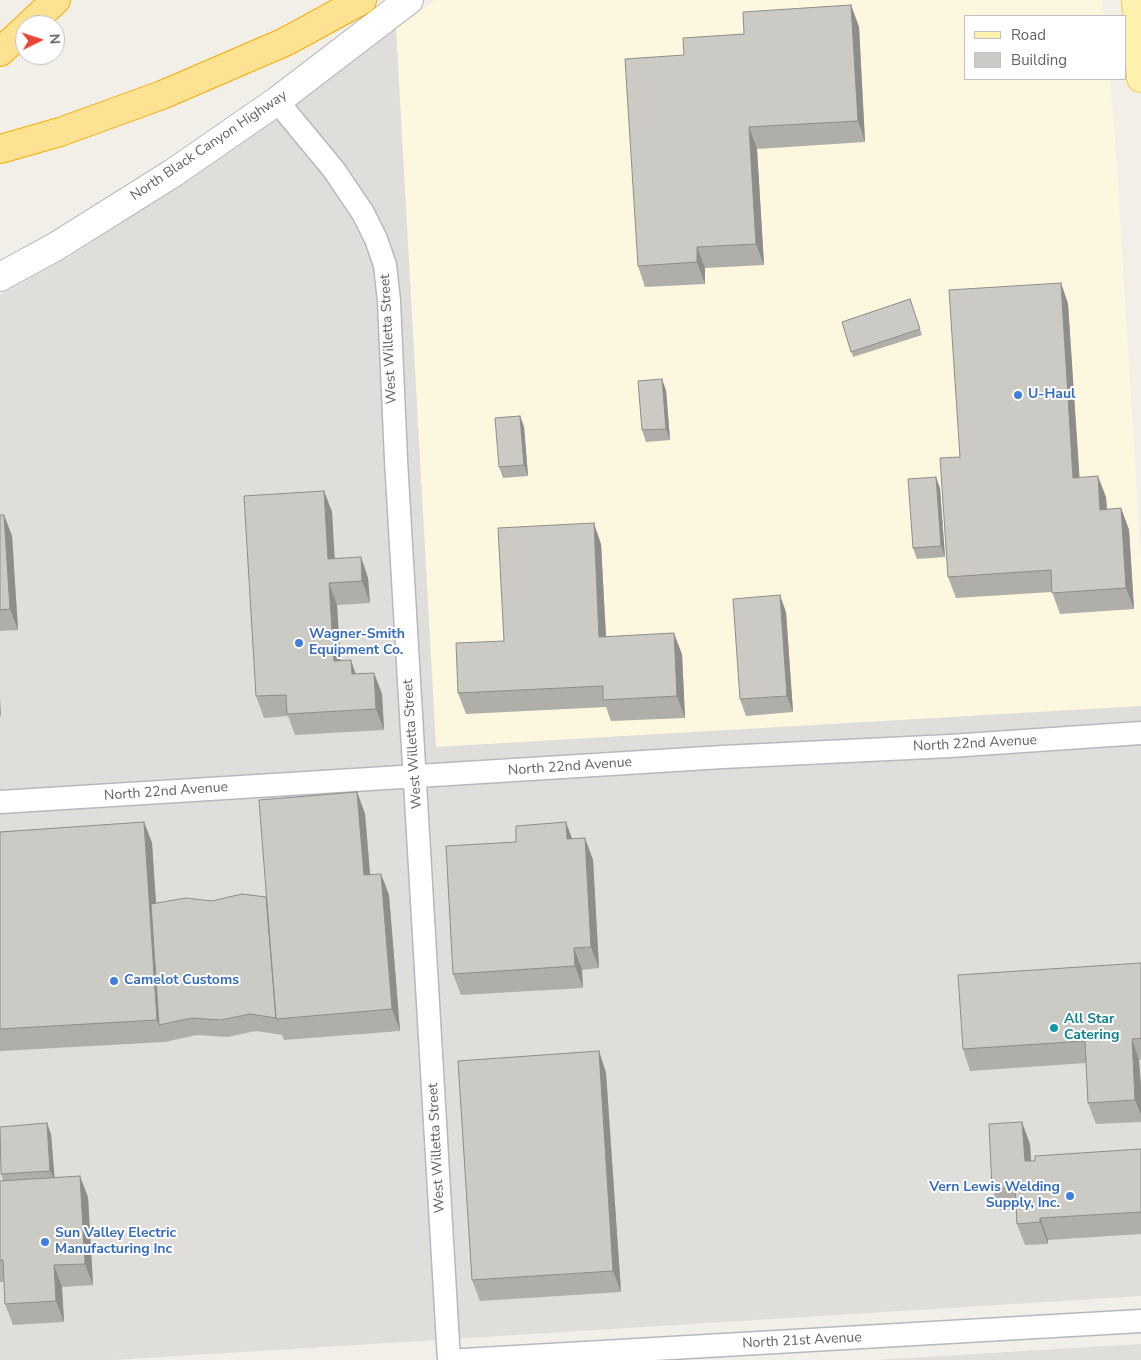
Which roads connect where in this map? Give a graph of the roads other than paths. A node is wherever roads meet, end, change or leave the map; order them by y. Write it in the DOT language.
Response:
graph roads {
  1 [pos="56,0"];
  2 [pos="362,0"];
  3 [pos="409,0"];
  4 [pos="1136,0"];
  5 [pos="40,15"];
  6 [pos="15,38"];
  7 [pos="0,52"];
  8 [pos="1141,78"];
  9 [pos="277,101"];
  10 [pos="0,148"];
  11 [pos="0,277"];
  12 [pos="1141,733"];
  13 [pos="416,777"];
  14 [pos="0,802"];
  15 [pos="1141,1321"];
  16 [pos="449,1360"];
  17 [pos="463,1360"];
  1 -- 5 [label="highway"];
  2 -- 10 [label="highway"];
  3 -- 9 [label="main road, North Black Canyon Highway"];
  4 -- 8 [label="main road"];
  6 -- 7 [label="highway"];
  9 -- 11 [label="main road, North Black Canyon Highway"];
  9 -- 13 [label="street, West Willetta Street"];
  12 -- 13 [label="street, North 22nd Avenue"];
  13 -- 14 [label="street, North 22nd Avenue"];
  13 -- 16 [label="street, West Willetta Street"];
  15 -- 17 [label="street, North 21st Avenue"];
}
